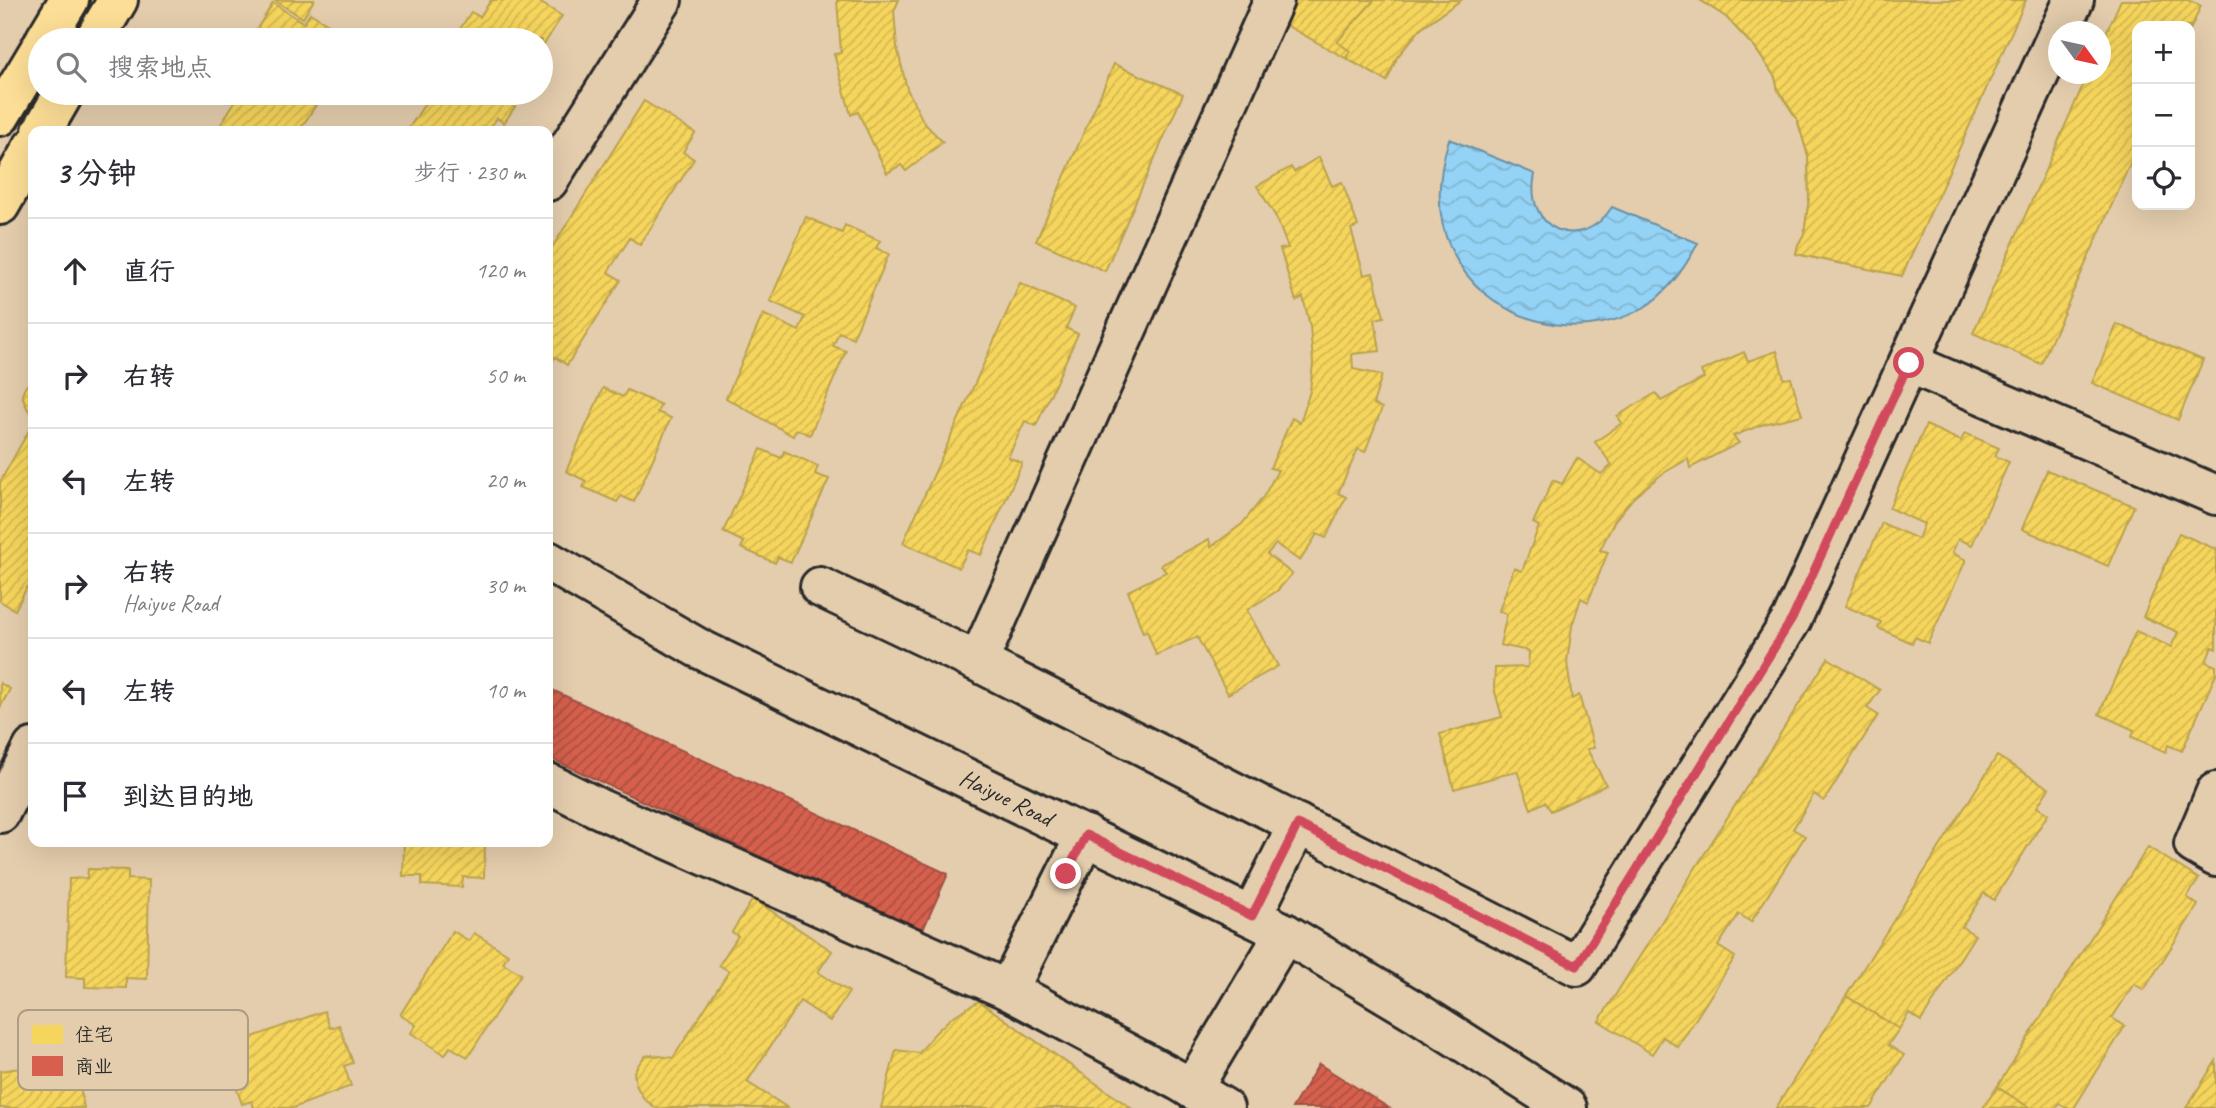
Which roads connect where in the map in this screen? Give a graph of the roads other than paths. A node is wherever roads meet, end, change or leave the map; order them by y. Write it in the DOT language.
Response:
graph roads {
  1 [pos="69,0"];
  2 [pos="118,0"];
  3 [pos="662,0"];
  4 [pos="1274,0"];
  5 [pos="2074,0"];
  6 [pos="2064,21"];
  7 [pos="52,28"];
  8 [pos="101,28"];
  9 [pos="2048,56"];
  10 [pos="28,69"];
  11 [pos="58,105"];
  12 [pos="0,117"];
  13 [pos="0,125"];
  14 [pos="46,126"];
  15 [pos="28,143"];
  16 [pos="28,159"];
  17 [pos="553,173"];
  18 [pos="0,205"];
  19 [pos="1909,363"];
  20 [pos="2216,495"];
  21 [pos="553,564"];
  22 [pos="820,587"];
  23 [pos="978,662"];
  24 [pos="28,758"];
  25 [pos="553,786"];
  26 [pos="2216,792"];
  27 [pos="0,813"];
  28 [pos="1298,824"];
  29 [pos="1086,835"];
  30 [pos="2216,857"];
  31 [pos="1268,924"];
  32 [pos="1008,990"];
  33 [pos="1208,1099"];
  34 [pos="1567,1108"];
  1 -- 7 [label="main road"];
  2 -- 8 [label="main road"];
  3 -- 17 [label="street"];
  4 -- 23 [label="street"];
  5 -- 6 [label="street"];
  9 -- 19 [label="street"];
  10 -- 12 [label="main road"];
  11 -- 14 [label="main road"];
  13 -- 15 [label="street"];
  16 -- 18 [label="main road"];
  19 -- 20 [label="street"];
  19 -- 28 [label="street"];
  21 -- 29 [label="street, Haiyue Road"];
  22 -- 23 [label="street"];
  23 -- 28 [label="street"];
  24 -- 27 [label="street"];
  25 -- 32 [label="street"];
  26 -- 30 [label="street"];
  28 -- 31 [label="street"];
  29 -- 31 [label="street, Haiyue Road"];
  29 -- 32 [label="street"];
  31 -- 33 [label="street"];
  31 -- 34 [label="street, Haiyue Road"];
  32 -- 33 [label="street"];
}
